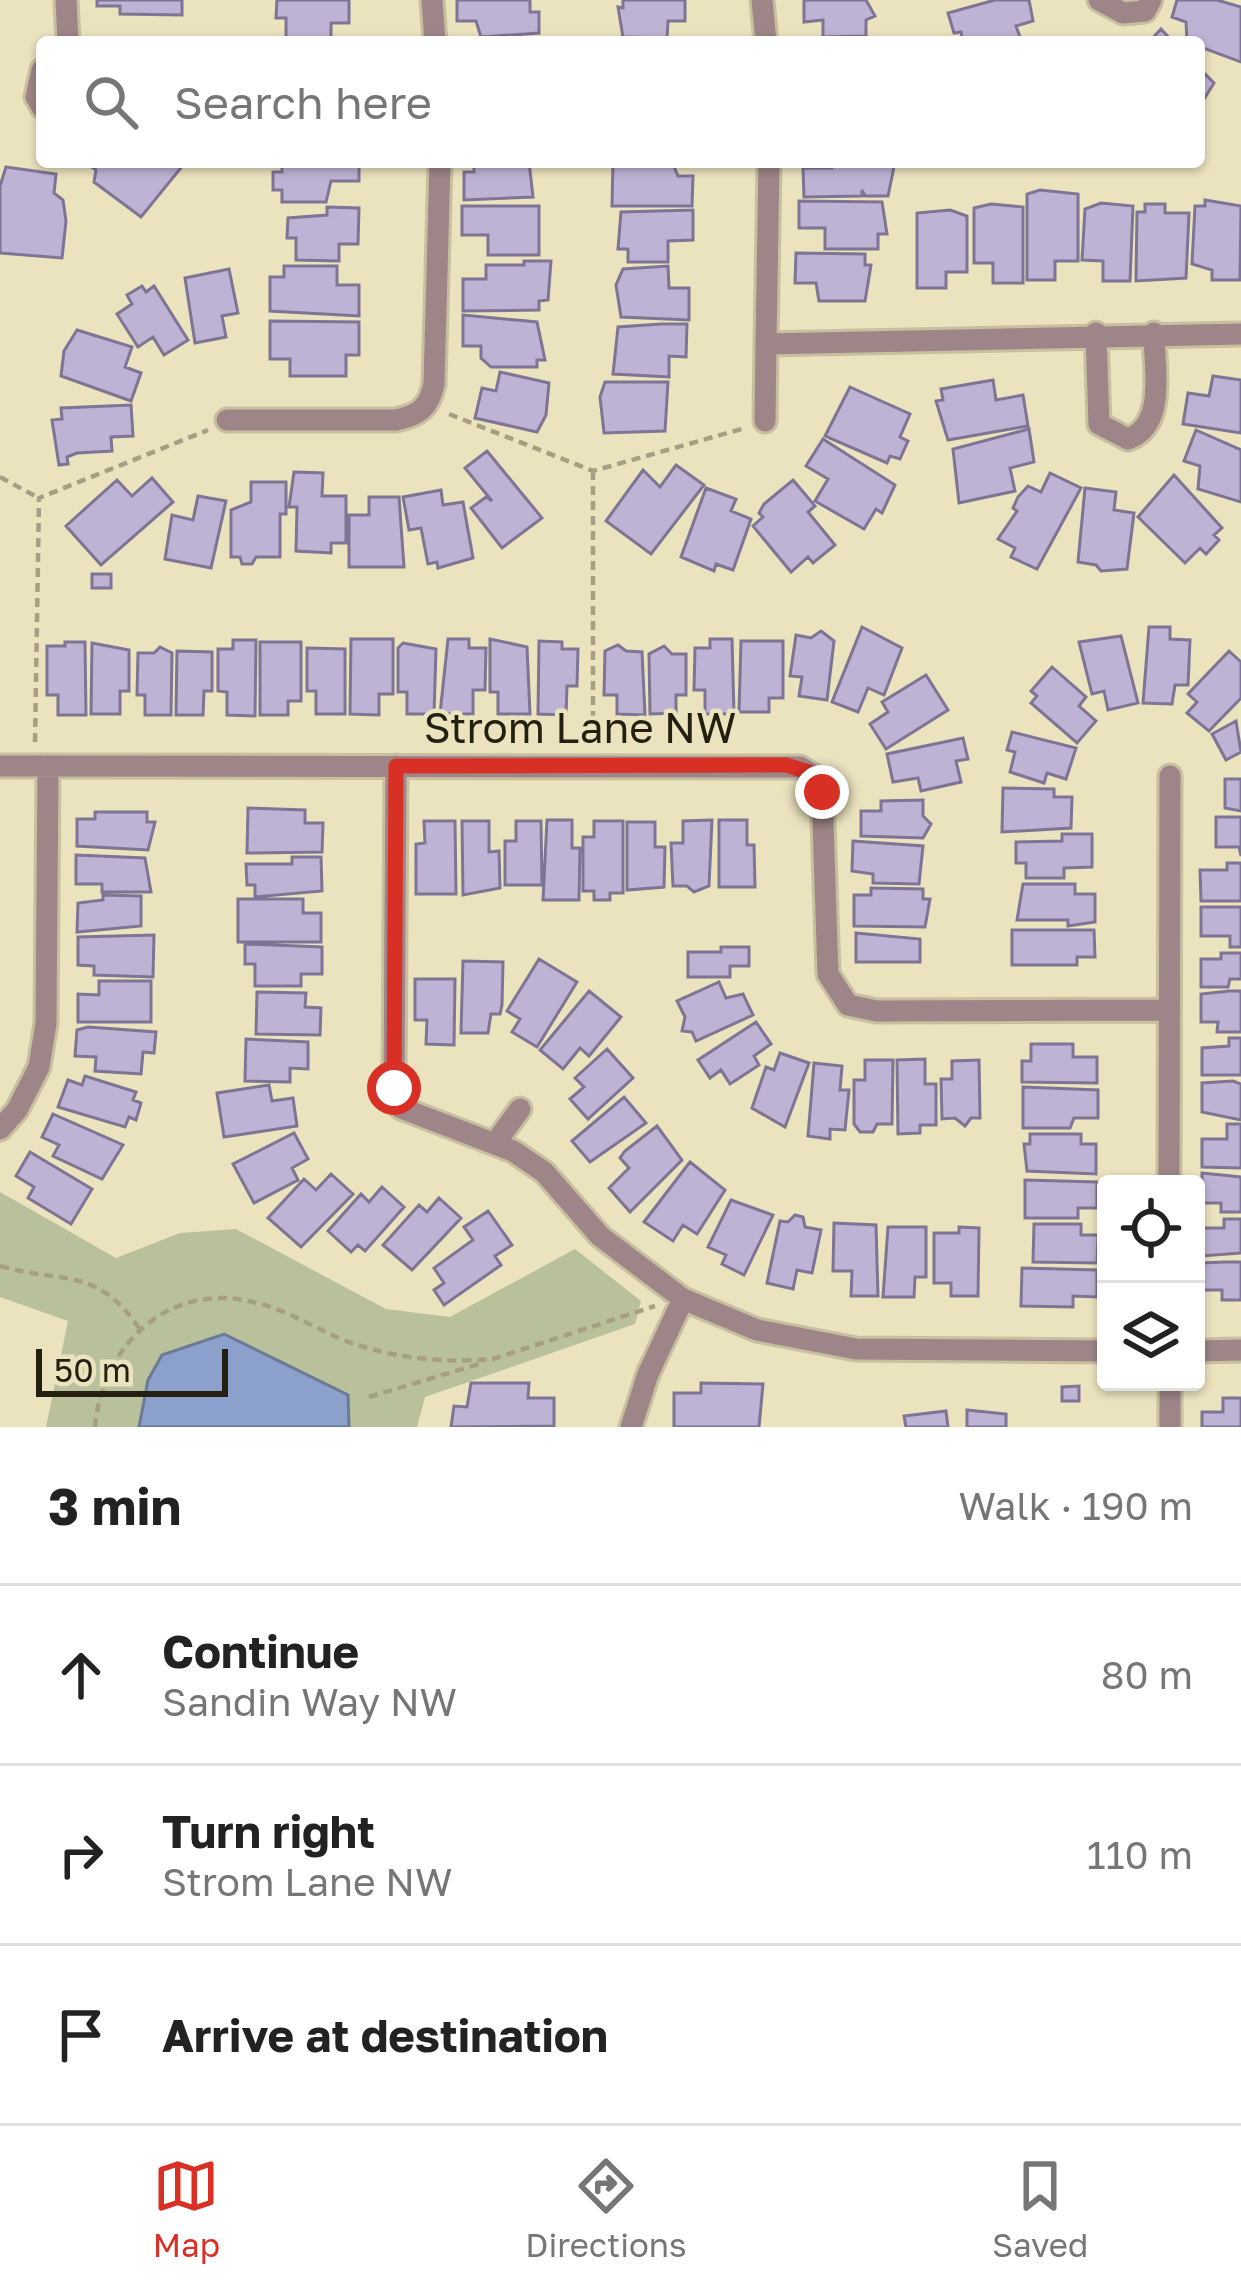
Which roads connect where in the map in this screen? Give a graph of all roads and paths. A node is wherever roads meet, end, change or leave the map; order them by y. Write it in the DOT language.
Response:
graph roads {
  1 [pos="65,0"];
  2 [pos="432,0"];
  3 [pos="1099,0"];
  4 [pos="1151,0"];
  5 [pos="764,2"];
  6 [pos="64,36"];
  7 [pos="435,36"];
  8 [pos="766,36"];
  9 [pos="440,168"];
  10 [pos="769,168"];
  11 [pos="1096,333"];
  12 [pos="1154,333"];
  13 [pos="1241,334"];
  14 [pos="766,344"];
  15 [pos="428,405"];
  16 [pos="227,420"];
  17 [pos="765,421"];
  18 [pos="592,471"];
  19 [pos="0,477"];
  20 [pos="39,498"];
  21 [pos="0,766"];
  22 [pos="41,766"];
  23 [pos="396,766"];
  24 [pos="593,766"];
  25 [pos="1170,776"];
  26 [pos="1169,1010"];
  27 [pos="520,1109"];
  28 [pos="0,1130"];
  29 [pos="496,1142"];
  30 [pos="1169,1175"];
  31 [pos="0,1266"];
  32 [pos="682,1299"];
  33 [pos="139,1328"];
  34 [pos="1241,1350"];
  35 [pos="1097,1351"];
  36 [pos="1205,1351"];
  37 [pos="493,1359"];
  38 [pos="1170,1391"];
  39 [pos="369,1397"];
  40 [pos="95,1427"];
  41 [pos="632,1427"];
  42 [pos="1170,1427"];
  1 -- 6 [label="street"];
  2 -- 7 [label="street"];
  3 -- 4 [label="street"];
  5 -- 8 [label="street"];
  9 -- 15 [label="street"];
  10 -- 14 [label="street"];
  11 -- 12 [label="street"];
  11 -- 12 [label="street"];
  11 -- 14 [label="street"];
  12 -- 13 [label="street"];
  14 -- 17 [label="street"];
  15 -- 16 [label="street"];
  15 -- 18 [label="path"];
  16 -- 20 [label="path"];
  17 -- 18 [label="path"];
  18 -- 24 [label="path"];
  19 -- 20 [label="path"];
  20 -- 22 [label="path"];
  21 -- 22 [label="street, Strom Lane NW"];
  22 -- 23 [label="street, Strom Lane NW"];
  22 -- 28 [label="street"];
  23 -- 24 [label="street, Strom Lane NW"];
  23 -- 29 [label="street"];
  24 -- 26 [label="street, Strom Lane NW"];
  25 -- 26 [label="street"];
  26 -- 30 [label="street"];
  27 -- 29 [label="street"];
  29 -- 32 [label="street"];
  31 -- 33 [label="path"];
  32 -- 35 [label="street"];
  32 -- 37 [label="path"];
  32 -- 41 [label="street"];
  33 -- 37 [label="path"];
  33 -- 40 [label="path"];
  34 -- 36 [label="street"];
  37 -- 39 [label="path"];
  38 -- 42 [label="street"];
}
